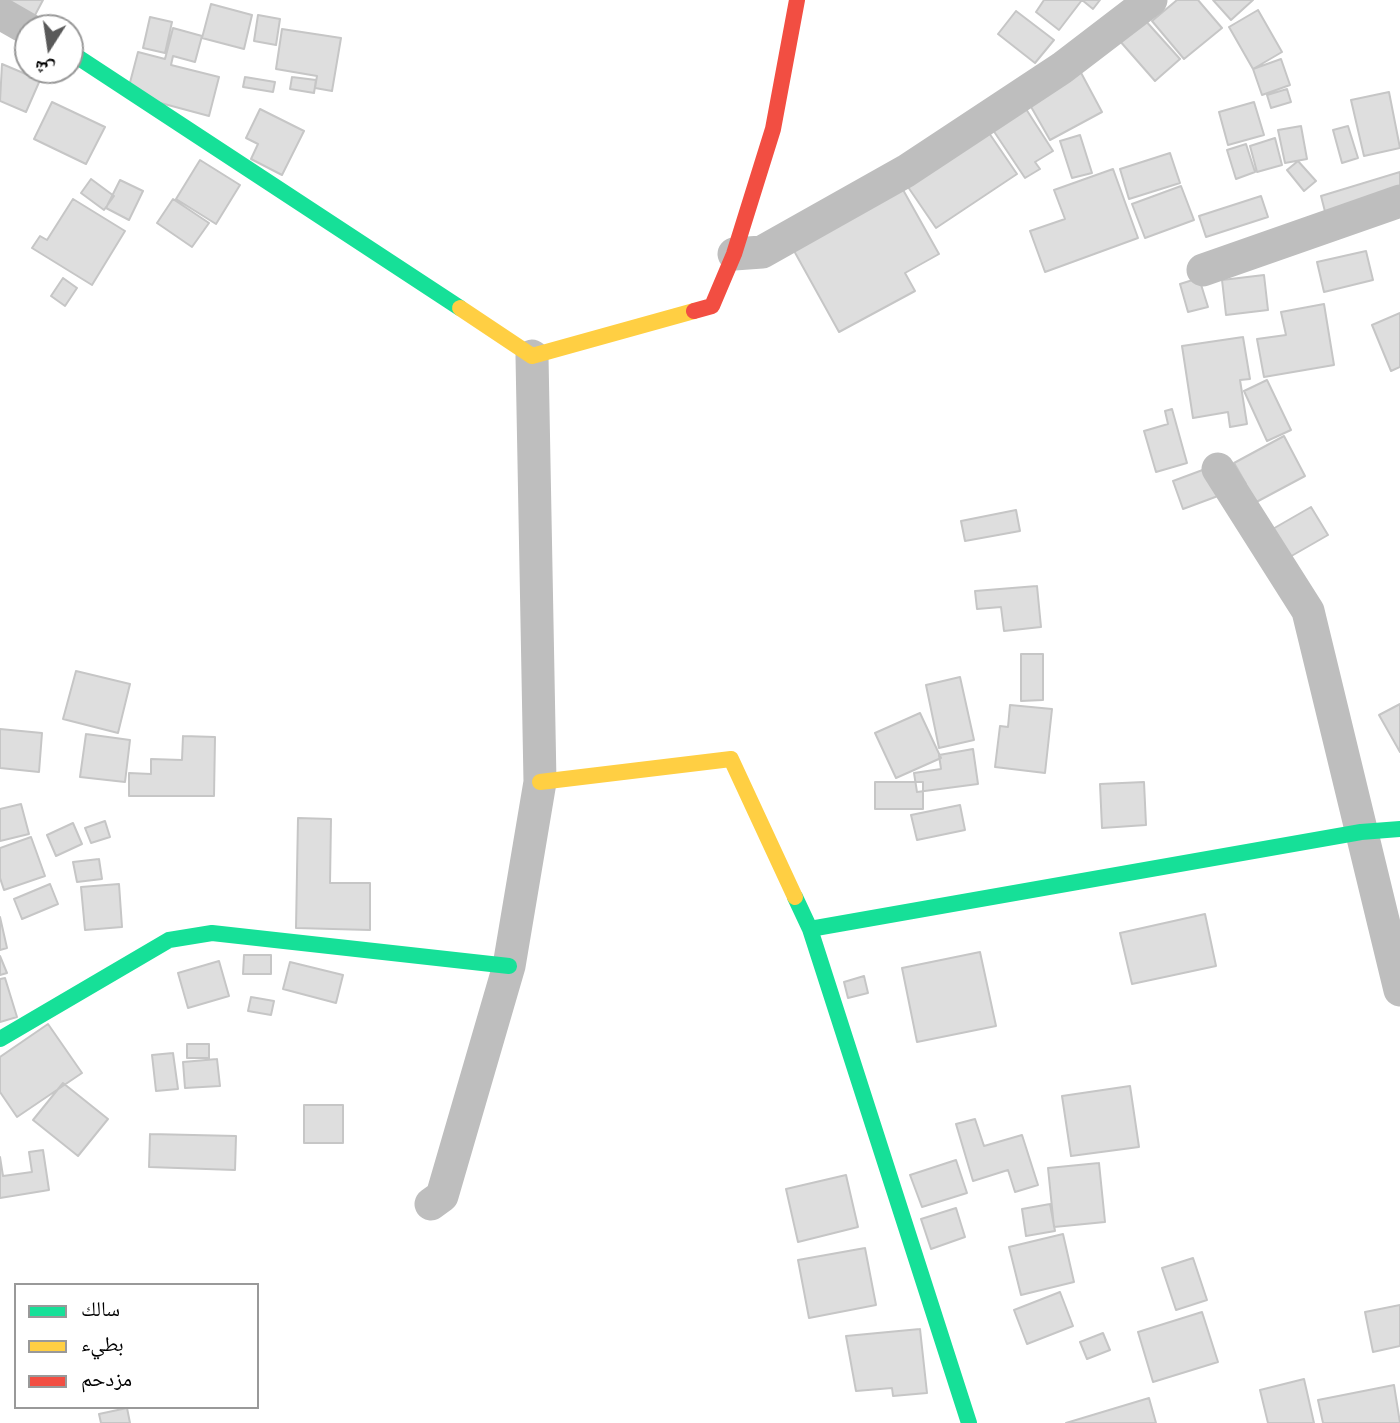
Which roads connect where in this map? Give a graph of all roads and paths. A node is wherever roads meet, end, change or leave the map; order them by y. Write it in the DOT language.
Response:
graph roads {
  1 [pos="797,0"];
  2 [pos="1151,0"];
  3 [pos="84,60"];
  4 [pos="1400,201"];
  5 [pos="734,254"];
  6 [pos="1203,270"];
  7 [pos="532,356"];
  8 [pos="1218,469"];
  9 [pos="540,782"];
  10 [pos="1400,829"];
  11 [pos="1361,832"];
  12 [pos="810,929"];
  13 [pos="509,966"];
  14 [pos="1400,990"];
  15 [pos="0,1039"];
  16 [pos="431,1204"];
  17 [pos="969,1423"];
  1 -- 5 [label="street"];
  2 -- 5 [label="street"];
  3 -- 7 [label="street"];
  4 -- 6 [label="street"];
  5 -- 7 [label="street"];
  7 -- 9 [label="street"];
  8 -- 11 [label="street"];
  9 -- 12 [label="street"];
  9 -- 13 [label="street"];
  10 -- 11 [label="street"];
  11 -- 12 [label="street"];
  11 -- 14 [label="street"];
  12 -- 17 [label="street"];
  13 -- 15 [label="street"];
  13 -- 16 [label="street"];
}
